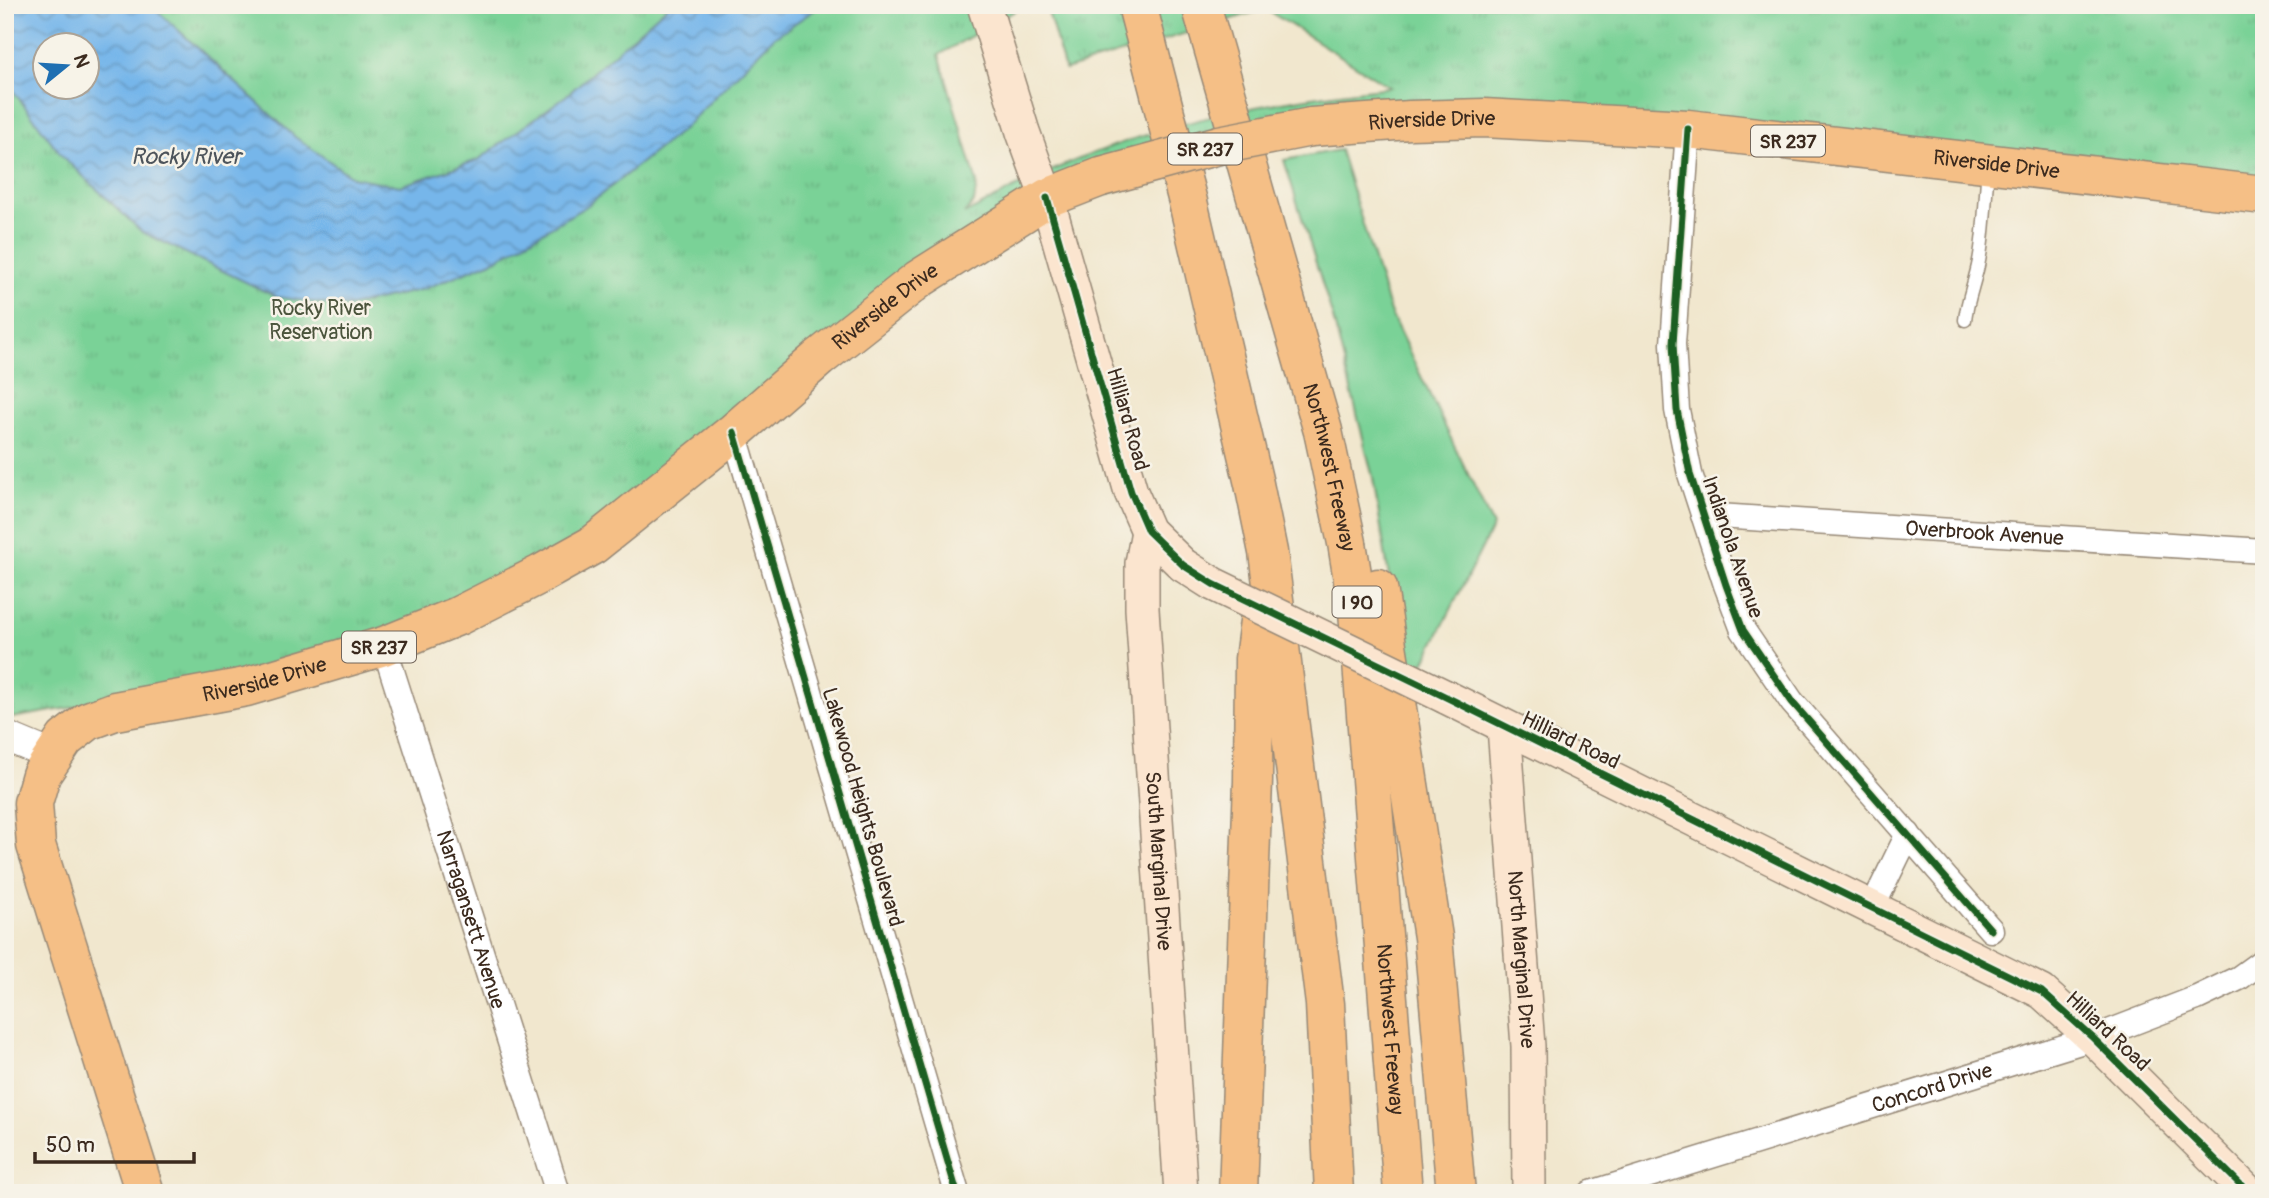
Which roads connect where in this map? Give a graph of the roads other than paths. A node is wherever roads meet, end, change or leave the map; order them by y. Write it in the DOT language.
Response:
graph roads {
  1 [pos="984,5"];
  2 [pos="1137,5"];
  3 [pos="1205,17"];
  4 [pos="1223,79"];
  5 [pos="1688,129"];
  6 [pos="1988,163"];
  7 [pos="2264,195"];
  8 [pos="1047,198"];
  9 [pos="1965,320"];
  10 [pos="734,432"];
  11 [pos="1703,515"];
  12 [pos="1148,531"];
  13 [pos="2264,551"];
  14 [pos="1268,552"];
  15 [pos="384,646"];
  16 [pos="1504,727"];
  17 [pos="5,736"];
  18 [pos="53,756"];
  19 [pos="1908,834"];
  20 [pos="1872,908"];
  21 [pos="1991,930"];
  22 [pos="2264,960"];
  23 [pos="2093,1038"];
  24 [pos="145,1193"];
  25 [pos="558,1193"];
  26 [pos="957,1193"];
  27 [pos="1181,1193"];
  28 [pos="1238,1193"];
  29 [pos="1334,1193"];
  30 [pos="1404,1193"];
  31 [pos="1456,1193"];
  32 [pos="1529,1193"];
  33 [pos="1591,1193"];
  34 [pos="2249,1193"];
  1 -- 8 [label="main road, Hilliard Road"];
  2 -- 14 [label="main road"];
  3 -- 4 [label="main road, Northwest Freeway / I 90"];
  4 -- 30 [label="main road, Northwest Freeway / I 90"];
  4 -- 31 [label="main road"];
  5 -- 6 [label="main road, Riverside Drive / SR 237"];
  5 -- 8 [label="main road, Riverside Drive / SR 237, bridge"];
  5 -- 11 [label="street, Indianola Avenue"];
  6 -- 7 [label="main road, Riverside Drive / SR 237"];
  6 -- 9 [label="lane"];
  8 -- 10 [label="main road, Riverside Drive / SR 237"];
  8 -- 12 [label="main road, Hilliard Road"];
  10 -- 15 [label="main road, Riverside Drive / SR 237"];
  10 -- 26 [label="street, Lakewood Heights Boulevard"];
  11 -- 13 [label="street, Overbrook Avenue"];
  11 -- 19 [label="street, Indianola Avenue"];
  12 -- 16 [label="main road, Hilliard Road, bridge"];
  12 -- 27 [label="main road, South Marginal Drive"];
  14 -- 28 [label="main road"];
  14 -- 29 [label="main road"];
  15 -- 18 [label="main road, Riverside Drive / SR 237"];
  15 -- 25 [label="street, Narragansett Avenue"];
  16 -- 20 [label="main road, Hilliard Road"];
  16 -- 32 [label="main road, North Marginal Drive"];
  17 -- 18 [label="street"];
  18 -- 24 [label="main road, Riverside Drive / SR 237"];
  19 -- 20 [label="street"];
  19 -- 21 [label="street, Indianola Avenue"];
  20 -- 23 [label="main road, Hilliard Road"];
  22 -- 23 [label="street, Concord Drive"];
  23 -- 33 [label="street, Concord Drive"];
  23 -- 34 [label="main road, Hilliard Road"];
}
